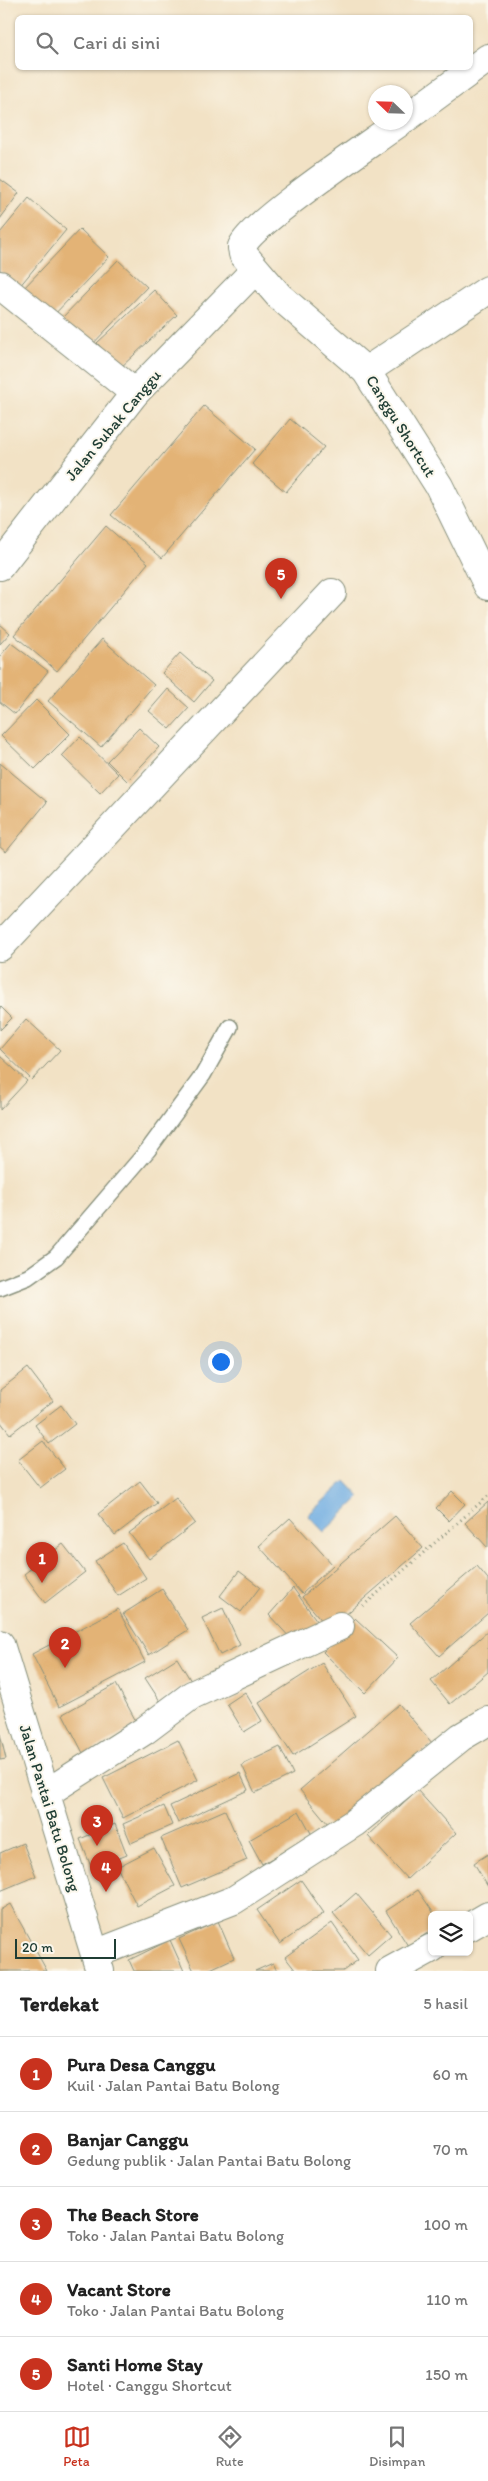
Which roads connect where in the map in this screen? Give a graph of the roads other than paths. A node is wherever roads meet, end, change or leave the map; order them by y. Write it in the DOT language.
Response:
graph roads {
  1 [pos="488,58"];
  2 [pos="473,69"];
  3 [pos="472,70"];
  4 [pos="413,113"];
  5 [pos="389,130"];
  6 [pos="255,270"];
  7 [pos="0,285"];
  8 [pos="488,290"];
  9 [pos="366,371"];
  10 [pos="135,393"];
  11 [pos="0,566"];
  12 [pos="488,586"];
  13 [pos="332,593"];
  14 [pos="0,947"];
  15 [pos="230,1027"];
  16 [pos="0,1288"];
  17 [pos="340,1626"];
  18 [pos="0,1644"];
  19 [pos="488,1721"];
  20 [pos="45,1794"];
  21 [pos="488,1916"];
  22 [pos="473,1925"];
  23 [pos="428,1950"];
  24 [pos="98,1963"];
  25 [pos="390,1971"];
  1 -- 2 [label="street"];
  3 -- 4 [label="street"];
  5 -- 6 [label="street, Canggu Shortcut"];
  6 -- 9 [label="street, Canggu Shortcut"];
  6 -- 10 [label="street, Jalan Subak Canggu"];
  7 -- 10 [label="street"];
  8 -- 9 [label="street"];
  9 -- 12 [label="street, Canggu Shortcut"];
  10 -- 11 [label="street, Jalan Subak Canggu"];
  13 -- 14 [label="street"];
  15 -- 16 [label="lane"];
  17 -- 20 [label="street"];
  18 -- 20 [label="street, Jalan Pantai Batu Bolong"];
  19 -- 24 [label="street"];
  20 -- 24 [label="street, Jalan Pantai Batu Bolong"];
  21 -- 22 [label="street"];
  23 -- 25 [label="street"];
}
